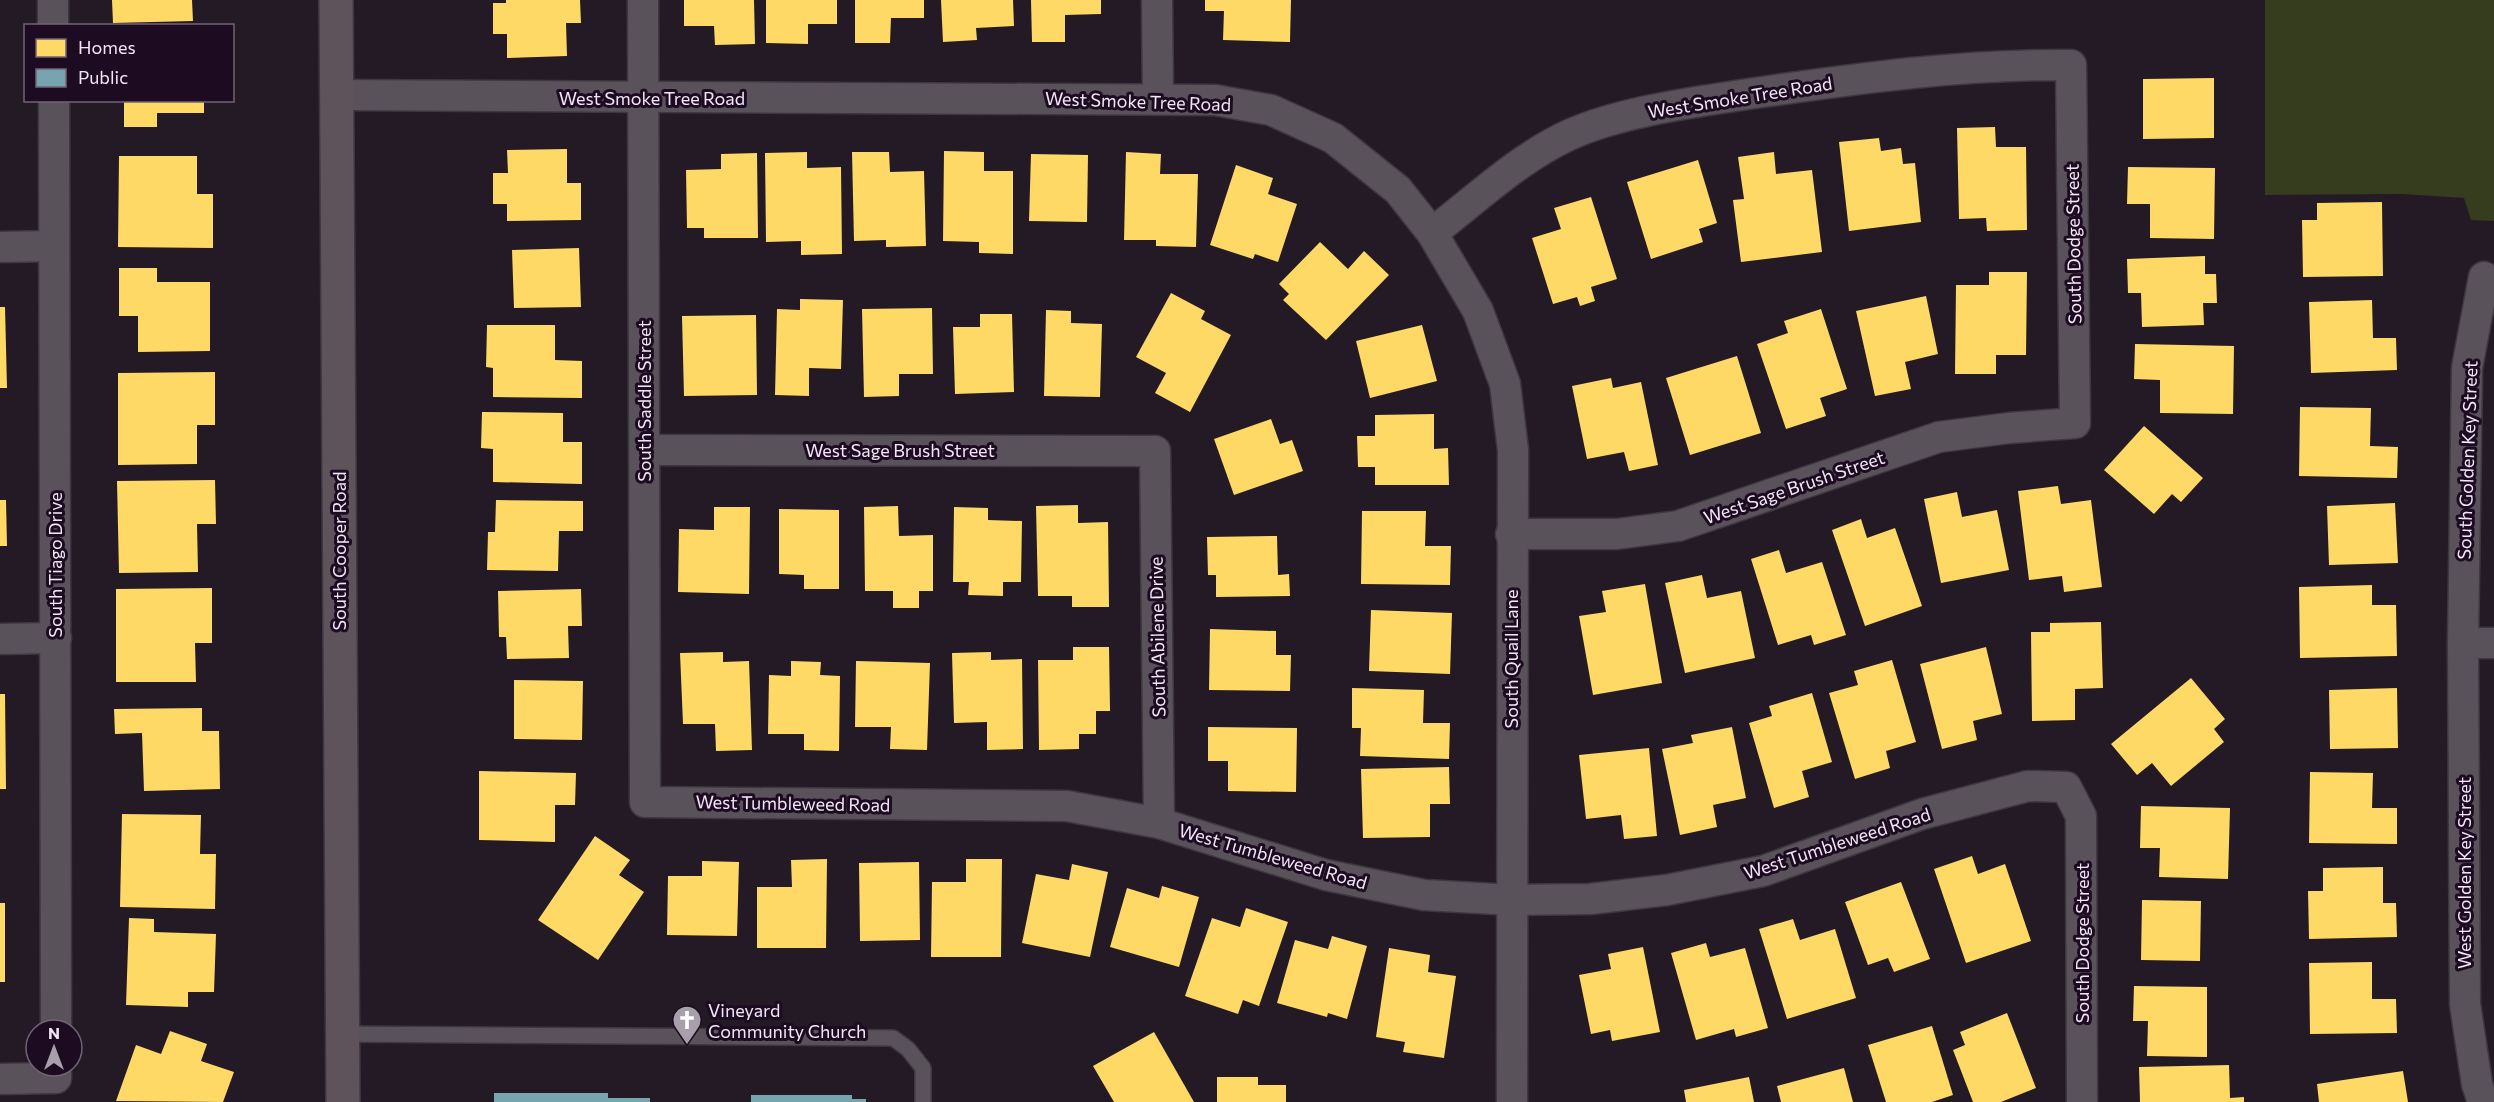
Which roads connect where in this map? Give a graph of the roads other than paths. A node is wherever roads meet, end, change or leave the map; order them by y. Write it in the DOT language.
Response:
graph roads {
  1 [pos="53,0"];
  2 [pos="336,0"];
  3 [pos="643,0"];
  4 [pos="1157,0"];
  5 [pos="53,24"];
  6 [pos="2071,65"];
  7 [pos="336,95"];
  8 [pos="643,98"];
  9 [pos="1158,99"];
  10 [pos="54,102"];
  11 [pos="1432,233"];
  12 [pos="54,246"];
  13 [pos="0,247"];
  14 [pos="2484,277"];
  15 [pos="2075,423"];
  16 [pos="645,450"];
  17 [pos="1155,451"];
  18 [pos="1511,534"];
  19 [pos="56,638"];
  20 [pos="0,639"];
  21 [pos="2463,643"];
  22 [pos="2494,643"];
  23 [pos="2066,787"];
  24 [pos="645,802"];
  25 [pos="1159,823"];
  26 [pos="1513,900"];
  27 [pos="56,1018"];
  28 [pos="342,1034"];
  29 [pos="24,1076"];
  30 [pos="0,1079"];
  31 [pos="343,1102"];
  32 [pos="923,1102"];
  33 [pos="1512,1102"];
  34 [pos="2082,1102"];
  35 [pos="2483,1102"];
  1 -- 5 [label="street"];
  2 -- 7 [label="main road, South Cooper Road"];
  3 -- 8 [label="street, South Saddle Street"];
  4 -- 9 [label="street"];
  6 -- 11 [label="street, West Smoke Tree Road"];
  6 -- 15 [label="street, South Dodge Street"];
  7 -- 8 [label="street, West Smoke Tree Road"];
  7 -- 28 [label="main road, South Cooper Road"];
  8 -- 9 [label="street, West Smoke Tree Road"];
  8 -- 16 [label="street, South Saddle Street"];
  9 -- 11 [label="street, West Smoke Tree Road"];
  10 -- 12 [label="street, South Tiago Drive"];
  11 -- 18 [label="street, South Quail Lane"];
  12 -- 13 [label="street"];
  12 -- 19 [label="street, South Tiago Drive"];
  14 -- 21 [label="street, South Golden Key Street"];
  15 -- 18 [label="street, West Sage Brush Street"];
  16 -- 17 [label="street, West Sage Brush Street"];
  16 -- 24 [label="street, South Saddle Street"];
  17 -- 25 [label="street, South Abilene Drive"];
  18 -- 26 [label="street, South Quail Lane"];
  19 -- 20 [label="street"];
  19 -- 27 [label="street, South Tiago Drive"];
  21 -- 22 [label="street"];
  21 -- 35 [label="street, West Golden Key Street"];
  23 -- 26 [label="street, West Tumbleweed Road"];
  23 -- 34 [label="street, South Dodge Street"];
  24 -- 25 [label="street, West Tumbleweed Road"];
  25 -- 26 [label="street, West Tumbleweed Road"];
  26 -- 33 [label="street, South Quail Lane"];
  28 -- 31 [label="main road, South Cooper Road"];
  28 -- 32 [label="lane"];
  29 -- 30 [label="street"];
}
